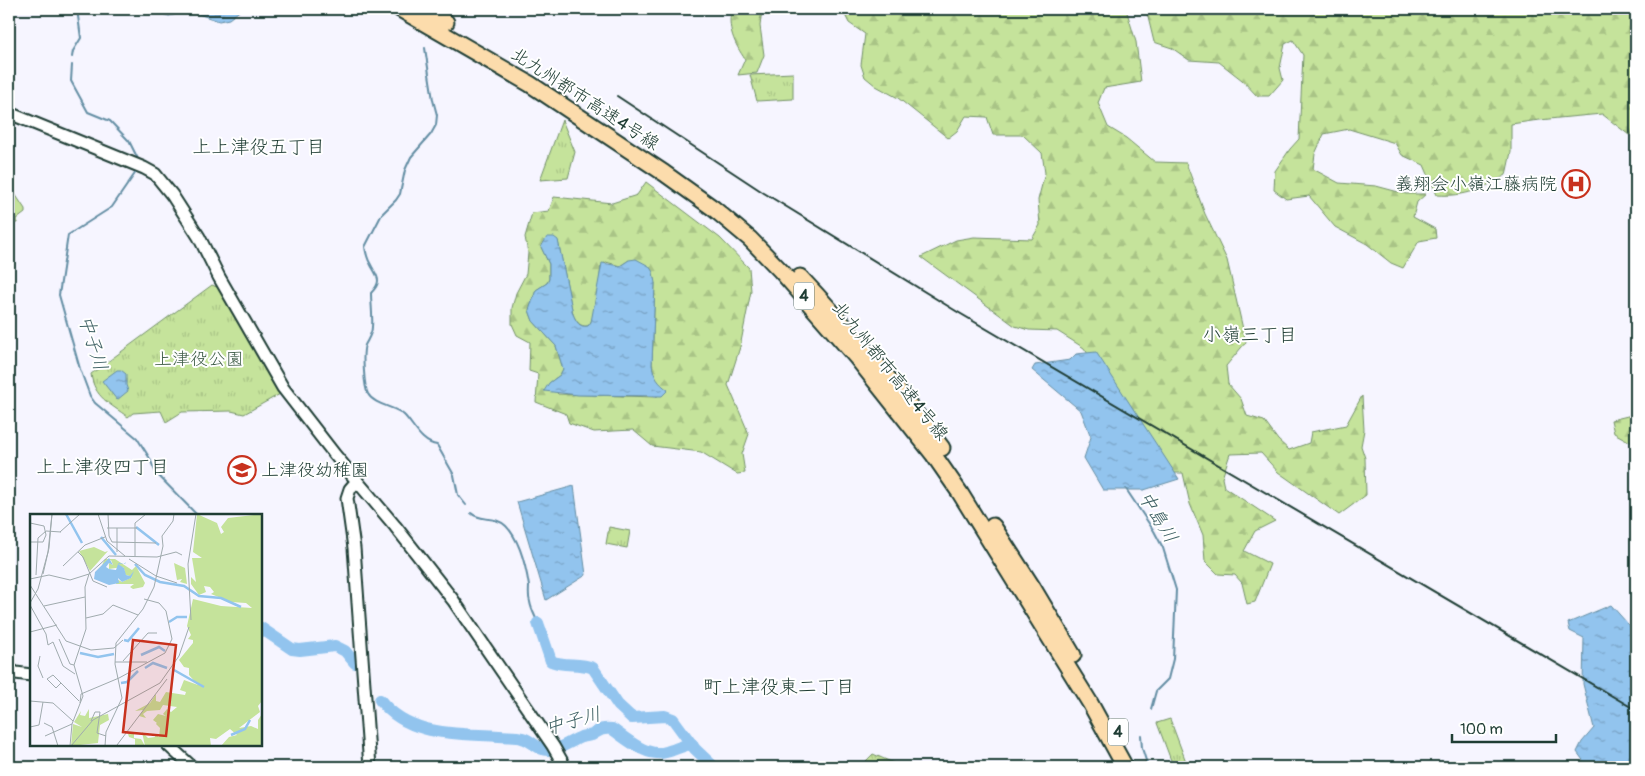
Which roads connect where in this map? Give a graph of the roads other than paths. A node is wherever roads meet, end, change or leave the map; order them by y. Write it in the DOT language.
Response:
graph roads {
  1 [pos="400,9"];
  2 [pos="423,9"];
  3 [pos="9,113"];
  4 [pos="357,481"];
  5 [pos="9,669"];
  6 [pos="30,675"];
  7 [pos="1094,700"];
  8 [pos="169,746"];
  9 [pos="192,767"];
  10 [pos="370,767"];
  11 [pos="565,767"];
  12 [pos="1125,767"];
  13 [pos="1137,767"];
  1 -- 7 [label="highway, 北九州都市高速4号線 / 4"];
  2 -- 7 [label="highway, 北九州都市高速4号線 / 4"];
  3 -- 4 [label="street"];
  4 -- 10 [label="street"];
  4 -- 11 [label="street"];
  5 -- 6 [label="street"];
  7 -- 12 [label="highway, 北九州都市高速4号線 / 4"];
  7 -- 13 [label="highway, 北九州都市高速4号線 / 4"];
  8 -- 9 [label="street"];
}
